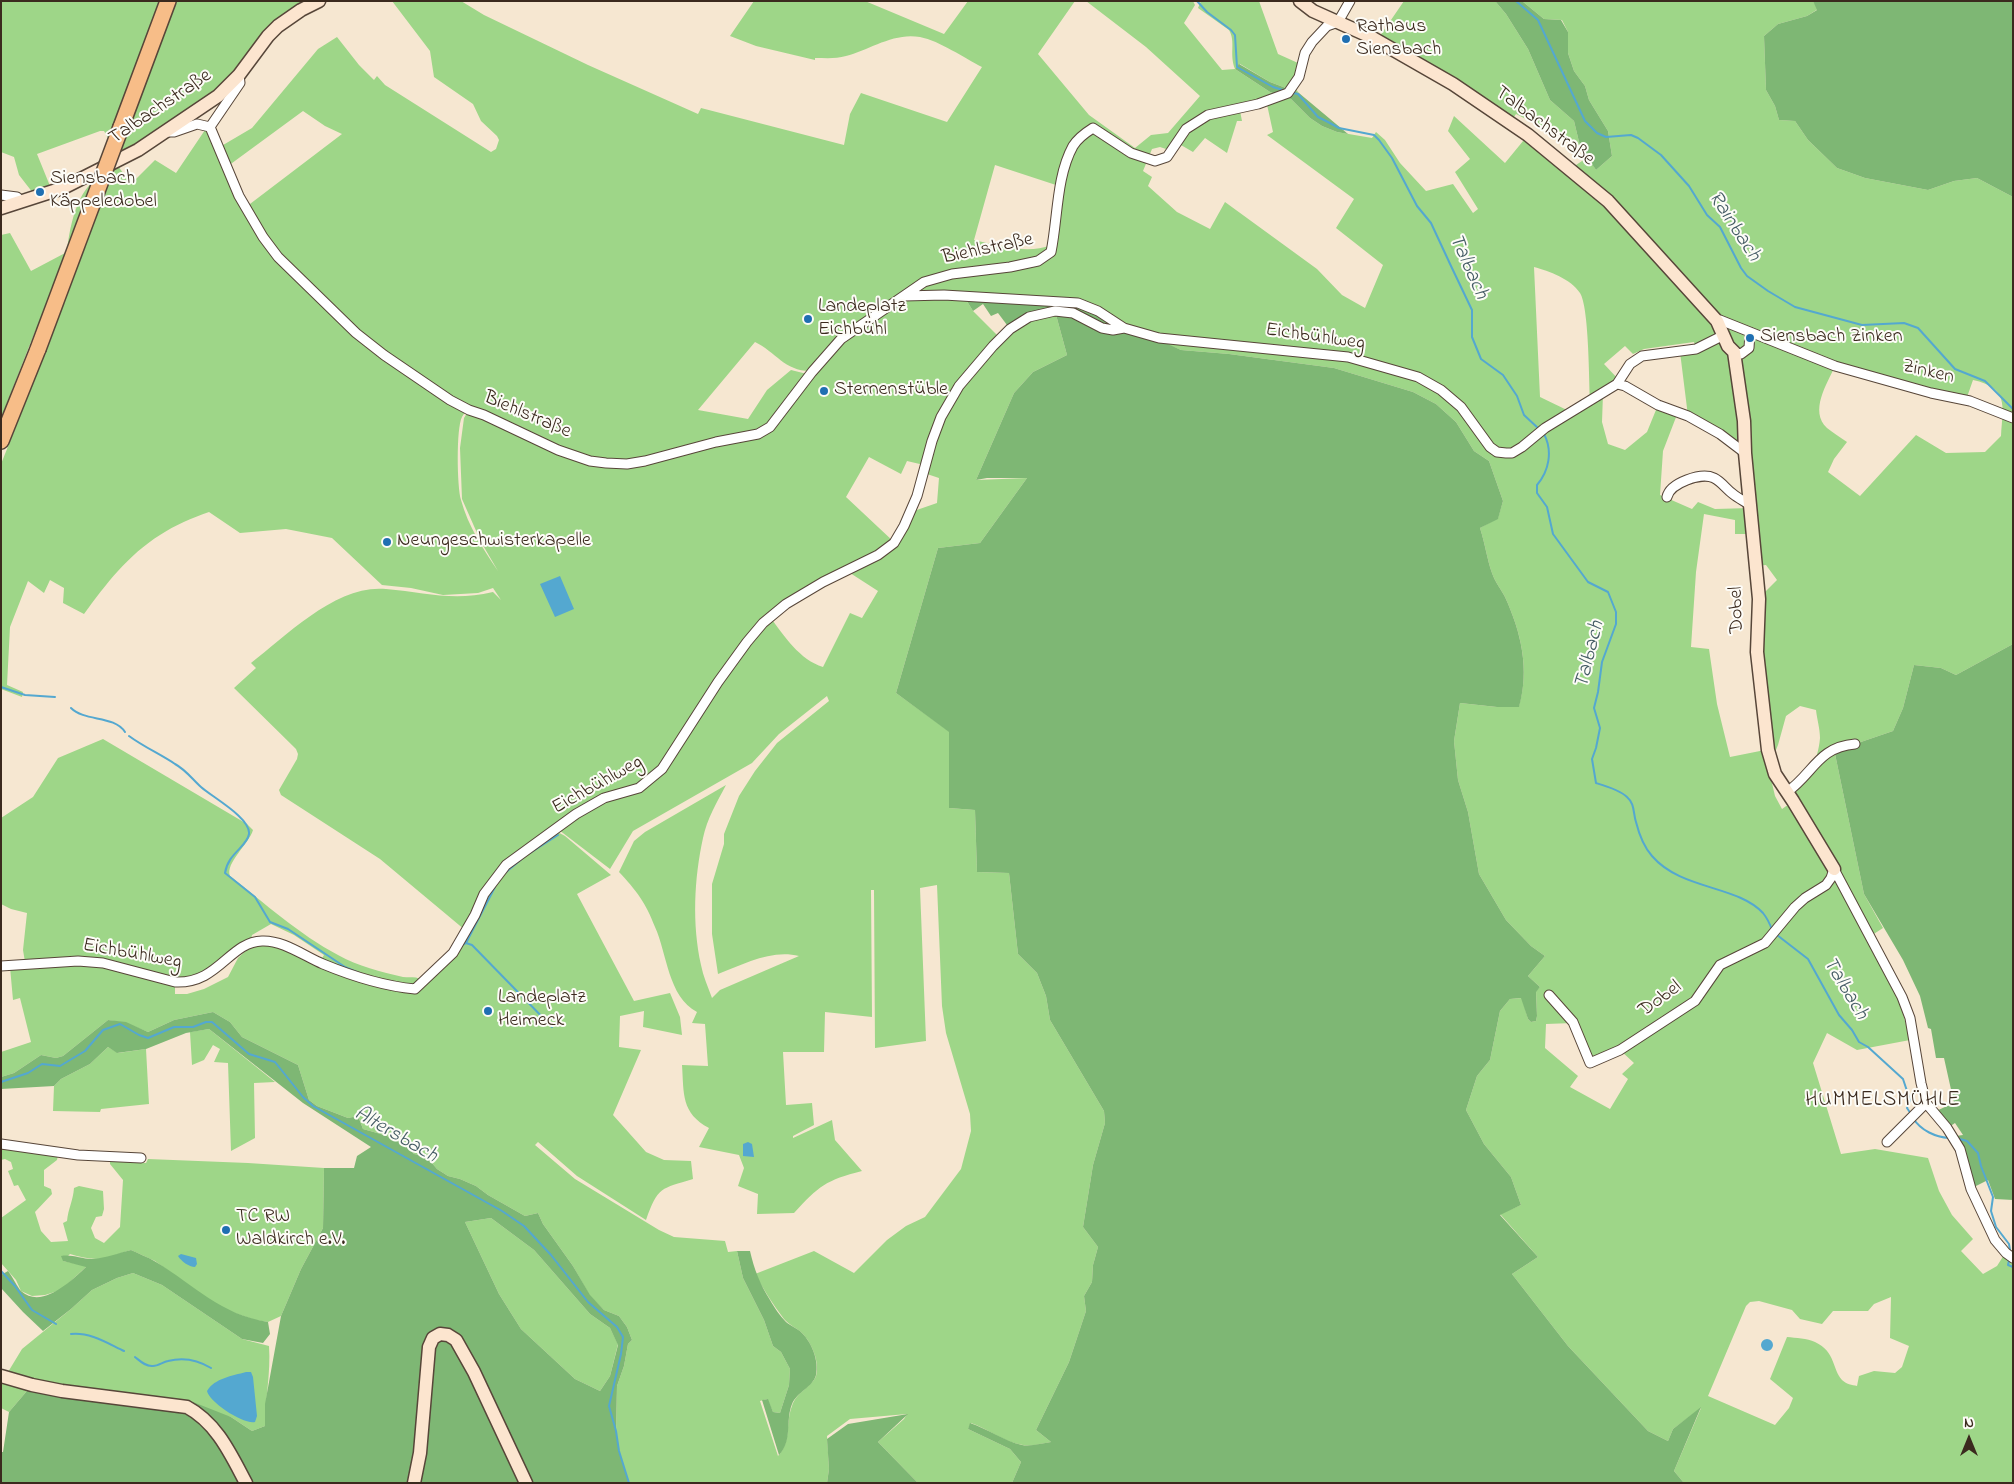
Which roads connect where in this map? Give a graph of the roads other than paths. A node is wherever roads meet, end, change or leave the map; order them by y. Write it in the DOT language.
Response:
graph roads {
  1 [pos="168,1"];
  2 [pos="319,1"];
  3 [pos="1300,1"];
  4 [pos="1350,1"];
  5 [pos="1338,22"];
  6 [pos="239,75"];
  7 [pos="210,127"];
  8 [pos="166,132"];
  9 [pos="1,195"];
  10 [pos="22,202"];
  11 [pos="1,208"];
  12 [pos="902,296"];
  13 [pos="1106,315"];
  14 [pos="1717,321"];
  15 [pos="1102,328"];
  16 [pos="1124,328"];
  17 [pos="1750,332"];
  18 [pos="1724,336"];
  19 [pos="1734,352"];
  20 [pos="1617,384"];
  21 [pos="2013,418"];
  22 [pos="1,441"];
  23 [pos="1745,453"];
  24 [pos="1667,498"];
  25 [pos="1750,505"];
  26 [pos="1855,744"];
  27 [pos="1787,792"];
  28 [pos="1834,869"];
  29 [pos="1826,885"];
  30 [pos="1844,890"];
  31 [pos="1,966"];
  32 [pos="1549,995"];
  33 [pos="1926,1102"];
  34 [pos="1887,1142"];
  35 [pos="1,1144"];
  36 [pos="141,1158"];
  37 [pos="2010,1256"];
  38 [pos="1,1376"];
  39 [pos="246,1483"];
  40 [pos="414,1483"];
  41 [pos="526,1483"];
  1 -- 22 [label="highway, bridge"];
  2 -- 6 [label="street, Talbachstraße"];
  3 -- 5 [label="street, Talbachstraße"];
  4 -- 5 [label="street"];
  5 -- 12 [label="street, Biehlstraße"];
  5 -- 14 [label="street, Talbachstraße"];
  6 -- 7 [label="street"];
  6 -- 8 [label="street, Talbachstraße"];
  7 -- 8 [label="street"];
  7 -- 12 [label="street, Biehlstraße"];
  8 -- 10 [label="street, Talbachstraße"];
  9 -- 10 [label="street"];
  10 -- 11 [label="street, Talbachstraße"];
  12 -- 13 [label="street, Biehlstraße"];
  13 -- 15 [label="street"];
  13 -- 16 [label="street, Biehlstraße"];
  14 -- 17 [label="street, Zinken"];
  14 -- 18 [label="street, Talbachstraße"];
  15 -- 16 [label="street, Eichbühlweg"];
  15 -- 31 [label="street, Eichbühlweg"];
  16 -- 20 [label="street, Eichbühlweg"];
  17 -- 19 [label="street"];
  17 -- 21 [label="street, Zinken"];
  18 -- 19 [label="street, Dobel"];
  18 -- 20 [label="street, Eichbühlweg"];
  19 -- 23 [label="street, Dobel"];
  20 -- 23 [label="street"];
  23 -- 25 [label="street, Dobel"];
  24 -- 25 [label="street"];
  25 -- 27 [label="street, Dobel"];
  26 -- 27 [label="street"];
  27 -- 28 [label="street, Dobel"];
  28 -- 29 [label="street"];
  28 -- 30 [label="street, Dobel"];
  29 -- 30 [label="street"];
  29 -- 32 [label="street, Dobel"];
  30 -- 33 [label="street, Dobel"];
  33 -- 34 [label="street"];
  33 -- 37 [label="street, Dobel"];
  35 -- 36 [label="street"];
  38 -- 39 [label="street"];
  40 -- 41 [label="street"];
}
